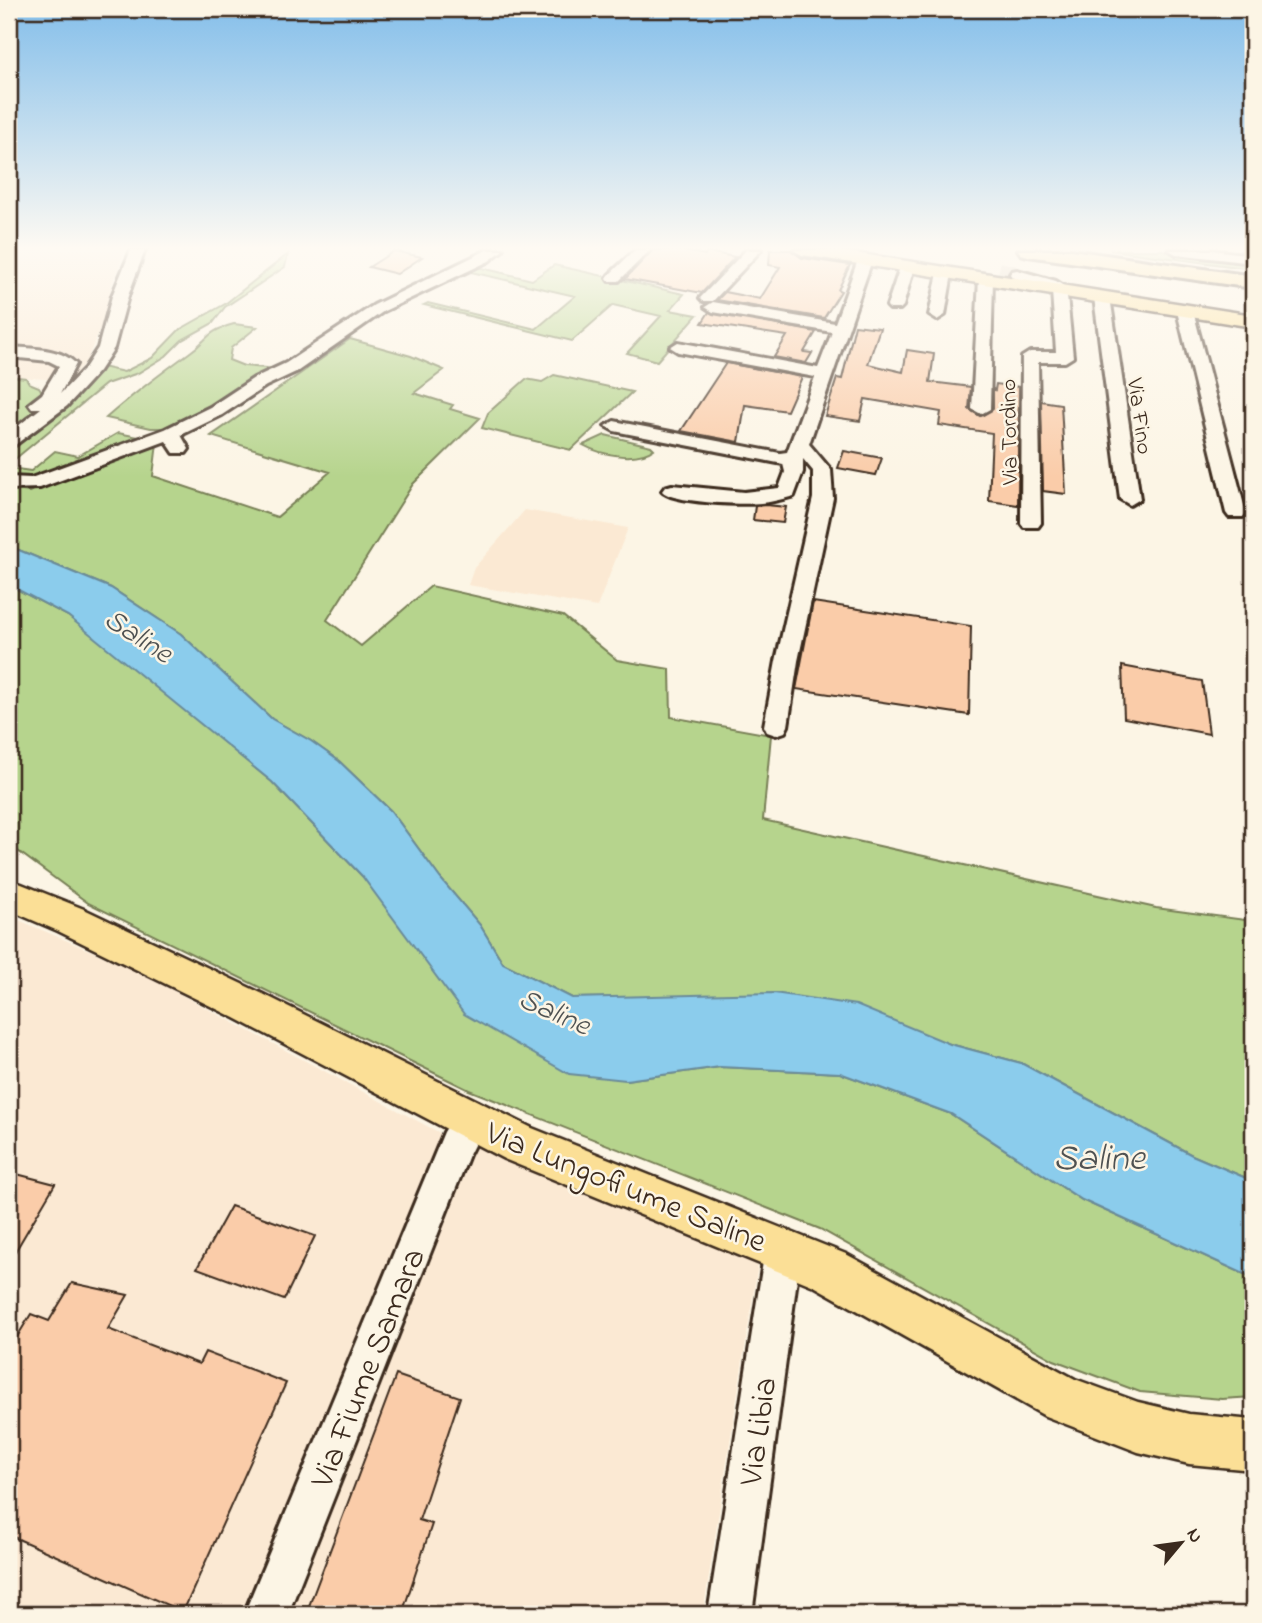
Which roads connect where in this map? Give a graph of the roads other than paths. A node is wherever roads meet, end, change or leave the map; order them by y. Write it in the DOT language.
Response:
graph roads {
  1 [pos="112,326"];
  2 [pos="353,326"];
  3 [pos="822,326"];
  4 [pos="843,326"];
  5 [pos="985,326"];
  6 [pos="1064,326"];
  7 [pos="1106,326"];
  8 [pos="1195,326"];
  9 [pos="842,330"];
  10 [pos="678,347"];
  11 [pos="9,352"];
  12 [pos="826,374"];
  13 [pos="63,388"];
  14 [pos="981,409"];
  15 [pos="9,419"];
  16 [pos="614,426"];
  17 [pos="9,441"];
  18 [pos="796,452"];
  19 [pos="9,483"];
  20 [pos="672,491"];
  21 [pos="1130,499"];
  22 [pos="1236,513"];
  23 [pos="1031,523"];
  24 [pos="776,726"];
  25 [pos="9,894"];
  26 [pos="470,1121"];
  27 [pos="783,1249"];
  28 [pos="1253,1446"];
  29 [pos="266,1614"];
  30 [pos="730,1614"];
  1 -- 13 [label="street"];
  2 -- 19 [label="street"];
  3 -- 9 [label="street"];
  4 -- 9 [label="street"];
  5 -- 14 [label="street"];
  6 -- 23 [label="street, Via Tordino"];
  7 -- 21 [label="street, Via Fino"];
  8 -- 22 [label="street"];
  9 -- 12 [label="street"];
  10 -- 12 [label="street"];
  11 -- 13 [label="street"];
  12 -- 18 [label="street"];
  13 -- 15 [label="street"];
  13 -- 17 [label="street"];
  16 -- 18 [label="street"];
  18 -- 20 [label="street"];
  18 -- 24 [label="street"];
  25 -- 26 [label="main road, Via Lungofiume Saline"];
  26 -- 27 [label="main road, Via Lungofiume Saline"];
  26 -- 29 [label="street, Via Fiume Samara"];
  27 -- 28 [label="main road, Via Lungofiume Saline"];
  27 -- 30 [label="street, Via Libia"];
}
